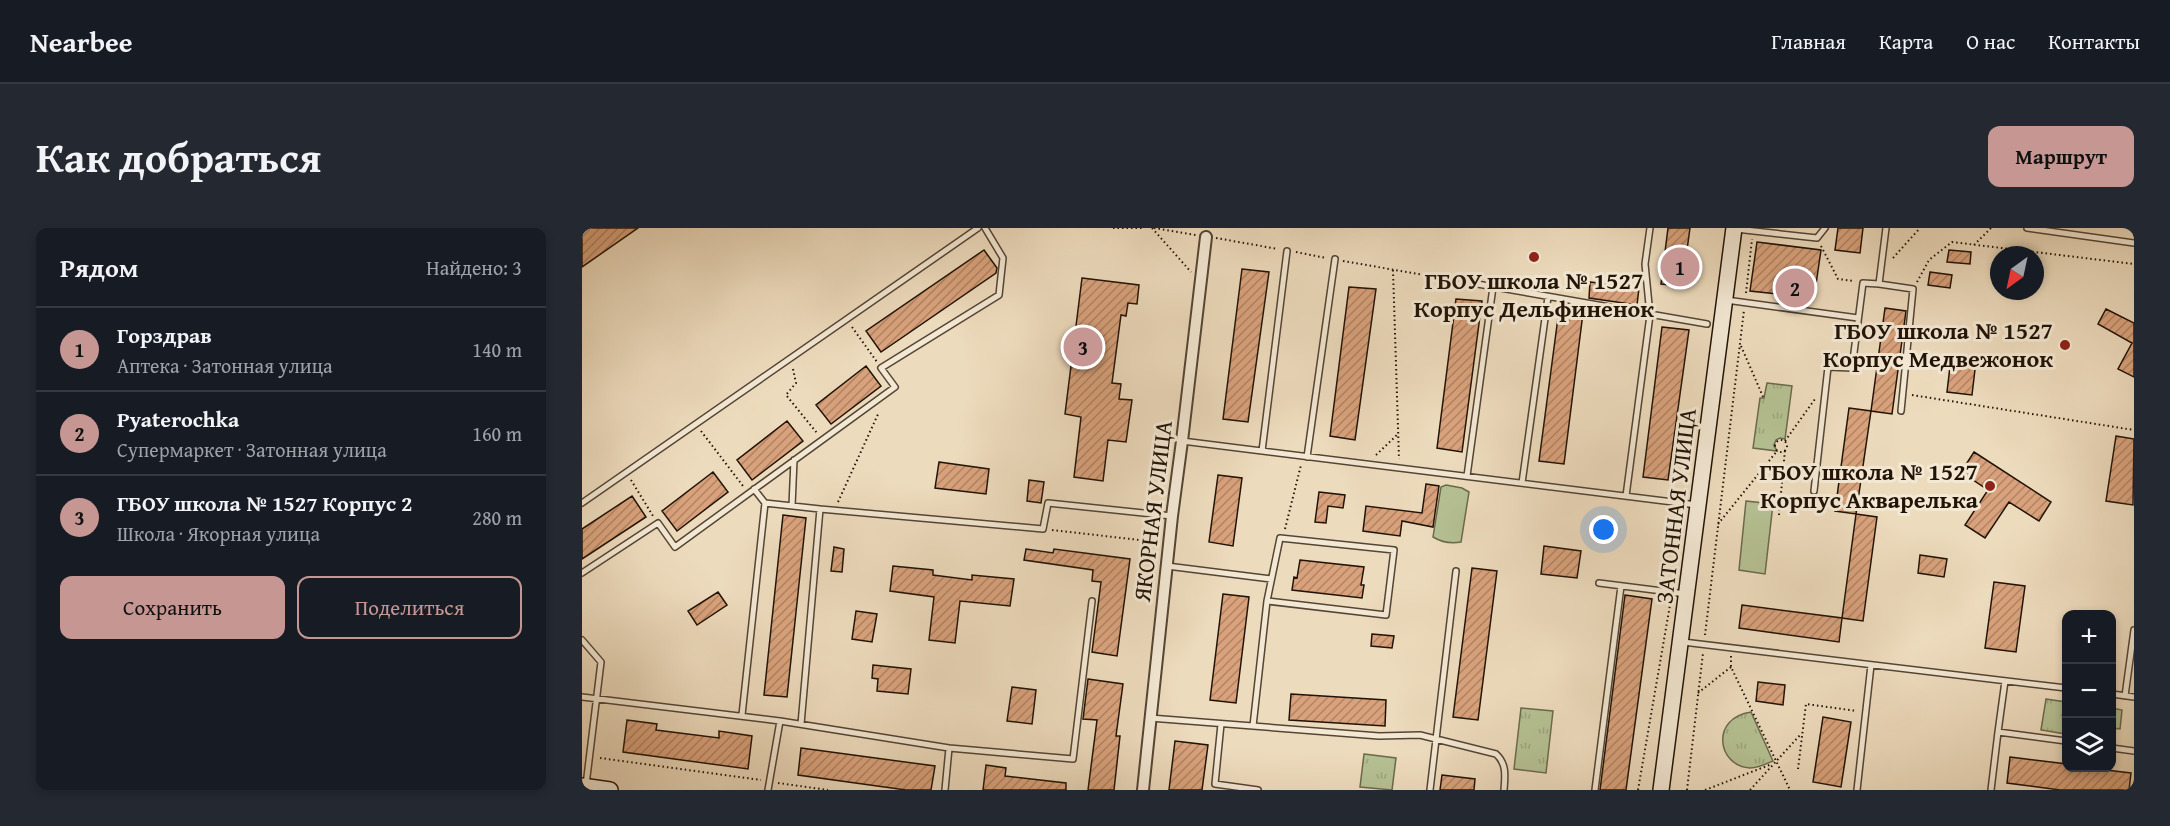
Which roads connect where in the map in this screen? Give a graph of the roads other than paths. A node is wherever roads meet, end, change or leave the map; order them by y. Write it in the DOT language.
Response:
graph roads {
  1 [pos="978,228"];
  2 [pos="985,228"];
  3 [pos="1650,228"];
  4 [pos="1734,228"];
  5 [pos="1825,228"];
  6 [pos="1886,228"];
  7 [pos="2027,228"];
  8 [pos="1206,232"];
  9 [pos="2134,243"];
  10 [pos="1287,251"];
  11 [pos="1335,259"];
  12 [pos="1466,282"];
  13 [pos="1879,284"];
  14 [pos="1493,287"];
  15 [pos="1548,297"];
  16 [pos="1725,300"];
  17 [pos="1650,315"];
  18 [pos="1858,318"];
  19 [pos="1707,324"];
  20 [pos="1901,411"];
  21 [pos="1182,441"];
  22 [pos="1262,451"];
  23 [pos="1305,456"];
  24 [pos="794,460"];
  25 [pos="1467,476"];
  26 [pos="1522,483"];
  27 [pos="754,489"];
  28 [pos="1814,490"];
  29 [pos="1626,496"];
  30 [pos="582,503"];
  31 [pos="765,503"];
  32 [pos="1699,505"];
  33 [pos="792,506"];
  34 [pos="820,509"];
  35 [pos="1172,516"];
  36 [pos="1167,566"];
  37 [pos="1456,571"];
  38 [pos="582,573"];
  39 [pos="1271,579"];
  40 [pos="1599,583"];
  41 [pos="1621,586"];
  42 [pos="1680,593"];
  43 [pos="1092,601"];
  44 [pos="1267,601"];
  45 [pos="2134,630"];
  46 [pos="582,640"];
  47 [pos="1681,641"];
  48 [pos="1871,664"];
  49 [pos="2005,681"];
  50 [pos="2062,687"];
  51 [pos="2116,695"];
  52 [pos="2125,696"];
  53 [pos="582,697"];
  54 [pos="2134,697"];
  55 [pos="597,699"];
  56 [pos="742,716"];
  57 [pos="1150,718"];
  58 [pos="780,721"];
  59 [pos="801,724"];
  60 [pos="1221,724"];
  61 [pos="1253,726"];
  62 [pos="1998,732"];
  63 [pos="1437,739"];
  64 [pos="2062,740"];
  65 [pos="949,748"];
  66 [pos="2116,749"];
  67 [pos="2134,751"];
  68 [pos="584,787"];
  69 [pos="610,790"];
  70 [pos="768,790"];
  71 [pos="945,790"];
  72 [pos="1143,790"];
  73 [pos="1258,790"];
  74 [pos="1430,790"];
  75 [pos="1504,790"];
  76 [pos="1595,790"];
  77 [pos="1660,790"];
  78 [pos="1857,790"];
  79 [pos="1990,790"];
  1 -- 30 [label="lane"];
  2 -- 24 [label="lane"];
  3 -- 17 [label="lane"];
  4 -- 5 [label="lane"];
  4 -- 16 [label="street, ЗАТОННАЯ УЛИЦА"];
  6 -- 13 [label="lane"];
  7 -- 9 [label="lane"];
  8 -- 21 [label="street, ЯКОРНАЯ УЛИЦА"];
  10 -- 22 [label="lane"];
  11 -- 23 [label="lane"];
  12 -- 14 [label="lane"];
  13 -- 18 [label="lane"];
  13 -- 20 [label="lane"];
  14 -- 15 [label="lane"];
  14 -- 25 [label="lane"];
  15 -- 17 [label="lane"];
  15 -- 26 [label="lane"];
  16 -- 18 [label="lane"];
  16 -- 32 [label="street, ЗАТОННАЯ УЛИЦА"];
  17 -- 19 [label="lane"];
  17 -- 29 [label="lane"];
  18 -- 28 [label="lane"];
  21 -- 22 [label="lane"];
  21 -- 35 [label="street, ЯКОРНАЯ УЛИЦА"];
  22 -- 23 [label="lane"];
  23 -- 25 [label="lane"];
  24 -- 27 [label="lane"];
  24 -- 33 [label="lane"];
  25 -- 26 [label="lane"];
  26 -- 29 [label="lane"];
  27 -- 31 [label="lane"];
  27 -- 38 [label="lane"];
  29 -- 32 [label="lane"];
  31 -- 33 [label="lane"];
  31 -- 56 [label="lane"];
  32 -- 42 [label="street, ЗАТОННАЯ УЛИЦА"];
  33 -- 34 [label="lane"];
  34 -- 35 [label="lane"];
  34 -- 59 [label="lane"];
  35 -- 36 [label="street, ЯКОРНАЯ УЛИЦА"];
  36 -- 39 [label="lane"];
  36 -- 57 [label="street, ЯКОРНАЯ УЛИЦА"];
  37 -- 63 [label="lane"];
  39 -- 44 [label="lane"];
  39 -- 44 [label="lane"];
  40 -- 41 [label="lane"];
  41 -- 42 [label="lane"];
  41 -- 76 [label="lane"];
  42 -- 47 [label="street, ЗАТОННАЯ УЛИЦА"];
  43 -- 65 [label="lane"];
  44 -- 61 [label="lane"];
  45 -- 52 [label="lane"];
  46 -- 55 [label="lane"];
  47 -- 48 [label="lane"];
  47 -- 77 [label="street, ЗАТОННАЯ УЛИЦА"];
  48 -- 49 [label="lane"];
  48 -- 78 [label="lane"];
  49 -- 50 [label="lane"];
  49 -- 62 [label="lane"];
  51 -- 52 [label="lane"];
  52 -- 54 [label="lane"];
  53 -- 55 [label="lane"];
  55 -- 56 [label="lane"];
  55 -- 68 [label="lane"];
  56 -- 58 [label="lane"];
  57 -- 60 [label="lane"];
  57 -- 72 [label="street, ЯКОРНАЯ УЛИЦА"];
  58 -- 59 [label="lane"];
  58 -- 70 [label="lane"];
  59 -- 65 [label="lane"];
  60 -- 61 [label="lane"];
  60 -- 73 [label="lane"];
  61 -- 63 [label="lane"];
  62 -- 64 [label="lane"];
  62 -- 79 [label="lane"];
  63 -- 74 [label="lane"];
  63 -- 75 [label="lane"];
  65 -- 71 [label="lane"];
  66 -- 67 [label="lane"];
  68 -- 69 [label="street"];
}
